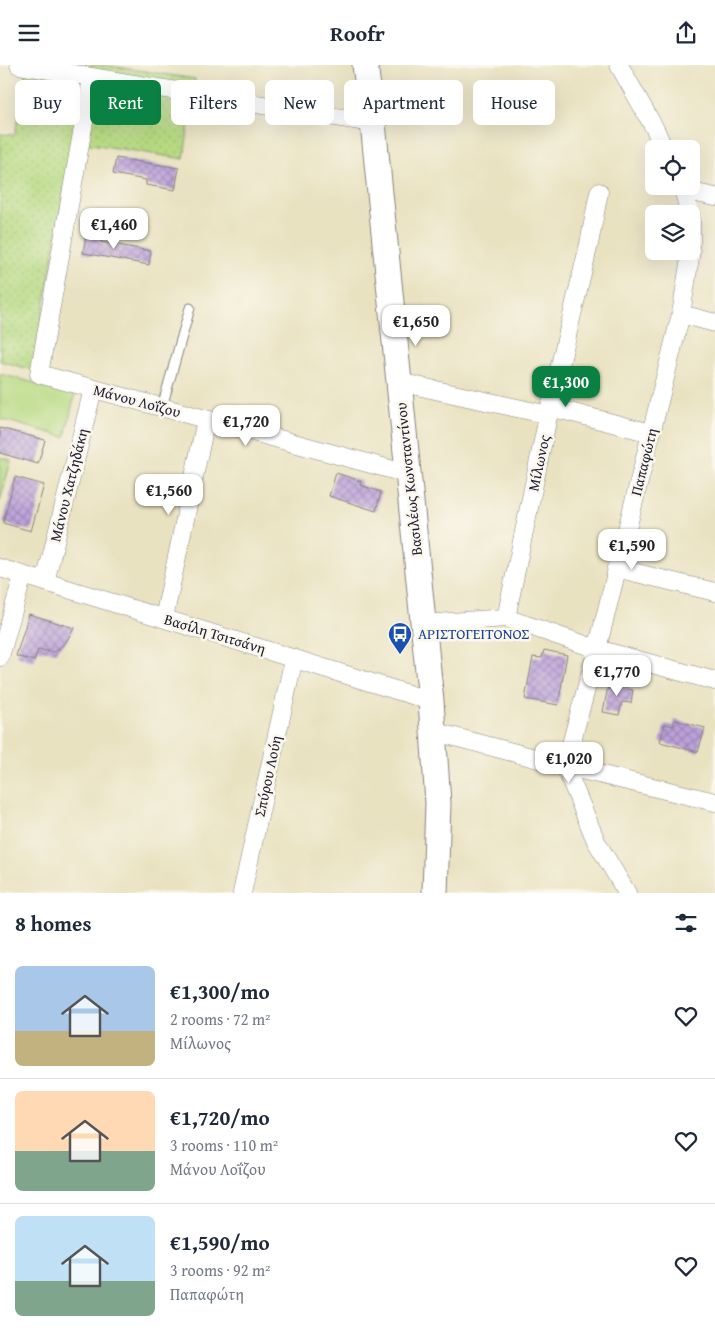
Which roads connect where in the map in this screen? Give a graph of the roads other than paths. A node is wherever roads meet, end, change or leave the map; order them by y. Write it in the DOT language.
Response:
graph roads {
  1 [pos="19,65"];
  2 [pos="365,65"];
  3 [pos="620,65"];
  4 [pos="92,77"];
  5 [pos="367,80"];
  6 [pos="344,118"];
  7 [pos="373,125"];
  8 [pos="660,140"];
  9 [pos="599,192"];
  10 [pos="700,193"];
  11 [pos="715,197"];
  12 [pos="690,260"];
  13 [pos="190,308"];
  14 [pos="681,314"];
  15 [pos="715,323"];
  16 [pos="399,382"];
  17 [pos="93,389"];
  18 [pos="162,407"];
  19 [pos="549,411"];
  20 [pos="206,420"];
  21 [pos="651,433"];
  22 [pos="408,474"];
  23 [pos="0,568"];
  24 [pos="616,568"];
  25 [pos="24,575"];
  26 [pos="45,582"];
  27 [pos="715,592"];
  28 [pos="164,618"];
  29 [pos="506,618"];
  30 [pos="423,624"];
  31 [pos="597,649"];
  32 [pos="0,657"];
  33 [pos="294,658"];
  34 [pos="715,681"];
  35 [pos="430,701"];
  36 [pos="432,731"];
  37 [pos="565,766"];
  38 [pos="715,802"];
  39 [pos="242,893"];
  40 [pos="434,893"];
  41 [pos="627,893"];
  1 -- 4 [label="street"];
  2 -- 5 [label="main road, Βασιλέως Κωνσταντίνου"];
  3 -- 8 [label="street"];
  4 -- 6 [label="street"];
  4 -- 17 [label="street, Μάνου Λοΐζου"];
  7 -- 16 [label="main road, Βασιλέως Κωνσταντίνου"];
  9 -- 19 [label="street, Μίλωνος"];
  10 -- 11 [label="street"];
  12 -- 14 [label="street, Παπαφώτη"];
  13 -- 18 [label="lane"];
  14 -- 15 [label="street"];
  14 -- 21 [label="street, Παπαφώτη"];
  16 -- 19 [label="street"];
  16 -- 22 [label="main road, Βασιλέως Κωνσταντίνου"];
  17 -- 18 [label="street, Μάνου Λοΐζου"];
  17 -- 26 [label="street, Μάνου Χατζηδάκη"];
  18 -- 20 [label="street, Μάνου Λοΐζου"];
  19 -- 21 [label="street"];
  19 -- 29 [label="street, Μίλωνος"];
  20 -- 22 [label="street, Μάνου Λοΐζου"];
  20 -- 28 [label="street"];
  21 -- 24 [label="street, Παπαφώτη"];
  22 -- 30 [label="main road, Βασιλέως Κωνσταντίνου"];
  23 -- 25 [label="street, Βασίλη Τσιτσάνη"];
  24 -- 27 [label="street"];
  24 -- 31 [label="street, Παπαφώτη"];
  25 -- 26 [label="street, Βασίλη Τσιτσάνη"];
  25 -- 32 [label="street"];
  26 -- 28 [label="street, Βασίλη Τσιτσάνη"];
  28 -- 33 [label="street, Βασίλη Τσιτσάνη"];
  29 -- 30 [label="street"];
  29 -- 31 [label="street"];
  30 -- 35 [label="main road, Βασιλέως Κωνσταντίνου"];
  31 -- 34 [label="street"];
  31 -- 37 [label="street, Παπαφώτη"];
  33 -- 35 [label="street, Βασίλη Τσιτσάνη"];
  33 -- 39 [label="street, Σπύρου Λούη"];
  35 -- 36 [label="main road, Βασιλέως Κωνσταντίνου"];
  36 -- 37 [label="street"];
  36 -- 40 [label="main road, Βασιλέως Κωνσταντίνου"];
  37 -- 38 [label="street"];
  37 -- 41 [label="street"];
}
